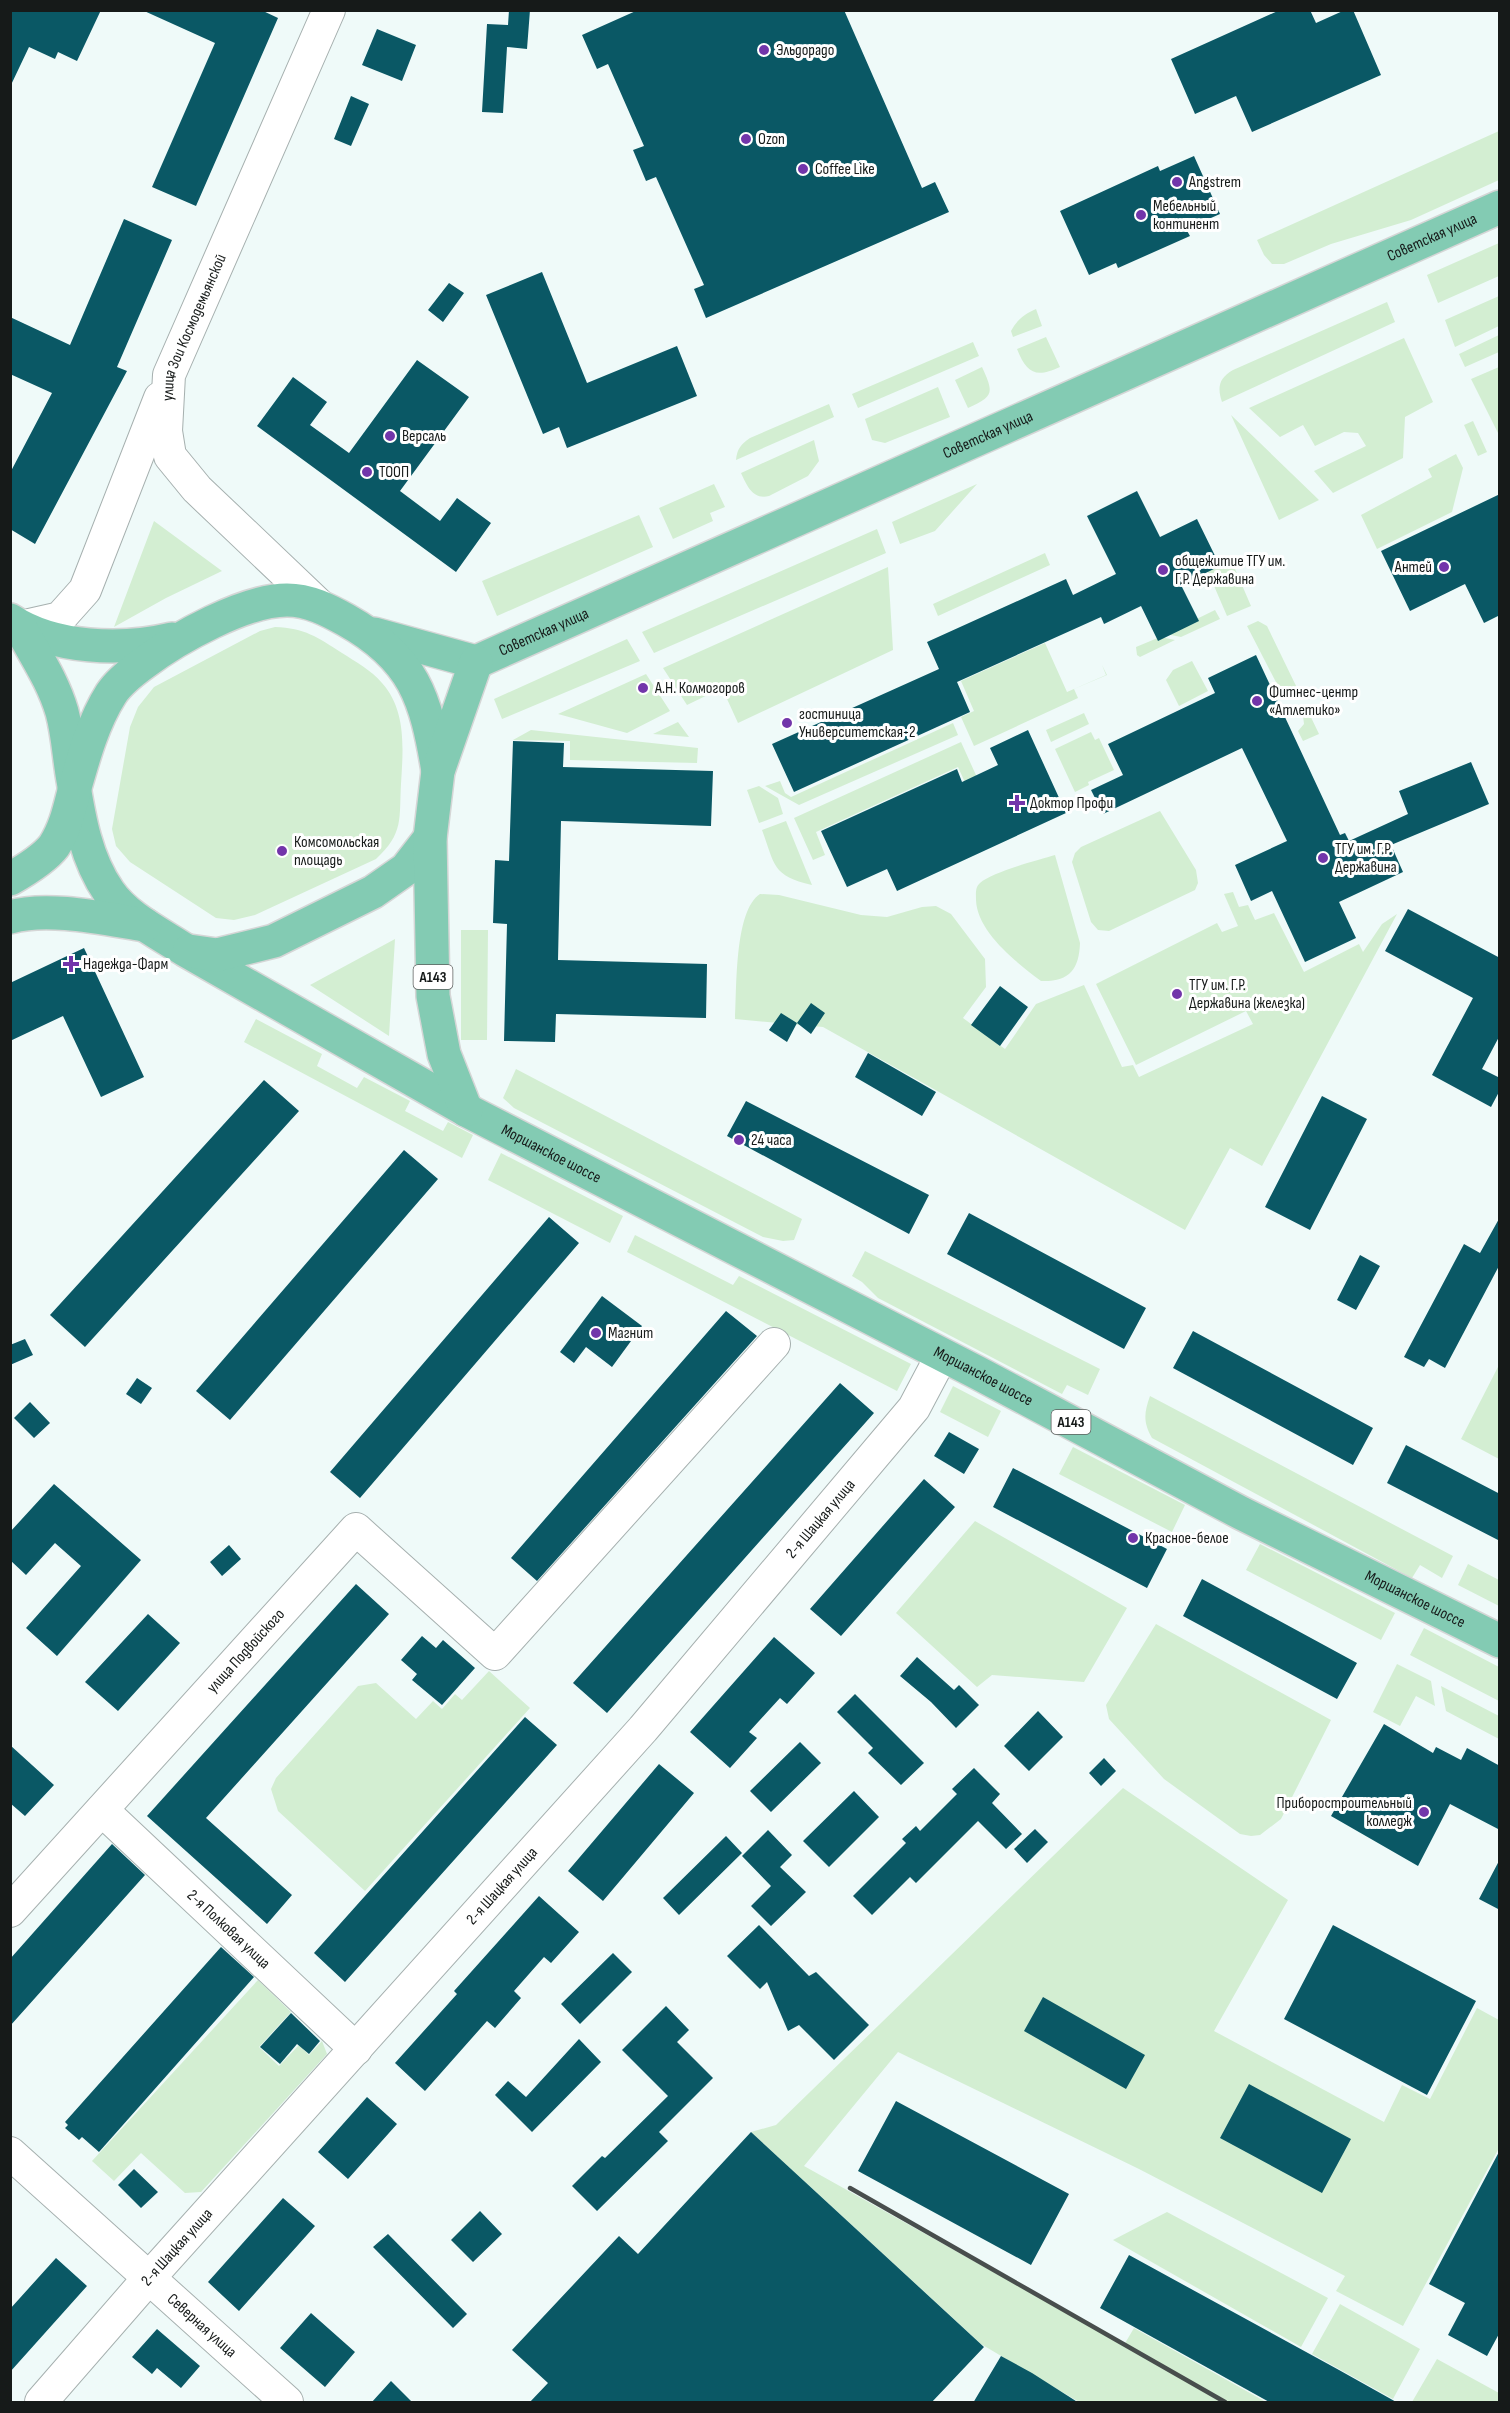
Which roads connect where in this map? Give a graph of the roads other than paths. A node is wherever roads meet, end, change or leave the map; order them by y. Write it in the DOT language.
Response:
graph roads {
  1 [pos="329,10"];
  2 [pos="1500,207"];
  3 [pos="169,375"];
  4 [pos="319,605"];
  5 [pos="15,624"];
  6 [pos="370,634"];
  7 [pos="182,637"];
  8 [pos="476,662"];
  9 [pos="438,771"];
  10 [pos="74,791"];
  11 [pos="430,838"];
  12 [pos="10,879"];
  13 [pos="10,916"];
  14 [pos="146,925"];
  15 [pos="185,950"];
  16 [pos="466,1110"];
  17 [pos="774,1344"];
  18 [pos="942,1355"];
  19 [pos="1500,1641"];
  20 [pos="102,1810"];
  21 [pos="10,1911"];
  22 [pos="356,2049"];
  23 [pos="10,2153"];
  24 [pos="148,2279"];
  25 [pos="40,2403"];
  26 [pos="287,2403"];
  1 -- 3 [label="street, улица Зои Космодемьянской"];
  2 -- 8 [label="main road, Советская улица"];
  3 -- 4 [label="street, улица Зои Космодемьянской"];
  3 -- 5 [label="street"];
  4 -- 6 [label="main road"];
  4 -- 7 [label="main road"];
  5 -- 7 [label="main road"];
  5 -- 10 [label="main road, Моршанское шоссе"];
  6 -- 8 [label="main road"];
  6 -- 9 [label="main road"];
  7 -- 10 [label="main road"];
  8 -- 9 [label="main road"];
  9 -- 11 [label="main road"];
  10 -- 12 [label="main road"];
  10 -- 14 [label="main road, Моршанское шоссе"];
  11 -- 15 [label="main road"];
  11 -- 16 [label="main road, А143"];
  13 -- 14 [label="main road"];
  14 -- 15 [label="main road, Моршанское шоссе"];
  15 -- 16 [label="main road, Моршанское шоссе"];
  16 -- 18 [label="main road, Моршанское шоссе / А143"];
  17 -- 20 [label="street, улица Подвойского"];
  18 -- 19 [label="main road, Моршанское шоссе / А143"];
  18 -- 22 [label="street, 2-я Шацкая улица"];
  20 -- 21 [label="street, улица Подвойского"];
  20 -- 22 [label="street, 2-я Полковая улица"];
  22 -- 24 [label="street, 2-я Шацкая улица"];
  23 -- 24 [label="street, Северная улица"];
  24 -- 25 [label="street, 2-я Шацкая улица"];
  24 -- 26 [label="street, Северная улица"];
}
